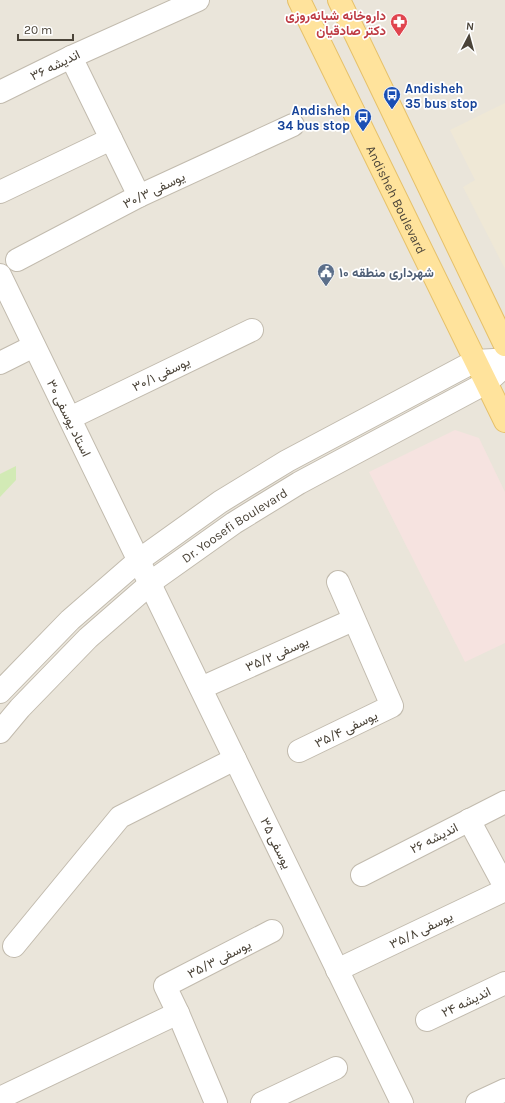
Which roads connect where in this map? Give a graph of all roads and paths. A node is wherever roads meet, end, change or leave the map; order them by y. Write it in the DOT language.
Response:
graph roads {
  1 [pos="198,0"];
  2 [pos="299,0"];
  3 [pos="339,0"];
  4 [pos="71,56"];
  5 [pos="0,92"];
  6 [pos="293,125"];
  7 [pos="111,139"];
  8 [pos="0,192"];
  9 [pos="139,196"];
  10 [pos="17,260"];
  11 [pos="0,275"];
  12 [pos="252,330"];
  13 [pos="505,345"];
  14 [pos="34,346"];
  15 [pos="505,360"];
  16 [pos="475,361"];
  17 [pos="0,363"];
  18 [pos="505,366"];
  19 [pos="486,384"];
  20 [pos="70,418"];
  21 [pos="505,421"];
  22 [pos="139,560"];
  23 [pos="338,582"];
  24 [pos="150,583"];
  25 [pos="353,620"];
  26 [pos="201,688"];
  27 [pos="0,692"];
  28 [pos="0,732"];
  29 [pos="299,752"];
  30 [pos="235,759"];
  31 [pos="505,802"];
  32 [pos="469,820"];
  33 [pos="362,875"];
  34 [pos="505,887"];
  35 [pos="505,890"];
  36 [pos="272,931"];
  37 [pos="14,946"];
  38 [pos="337,970"];
  39 [pos="505,983"];
  40 [pos="178,1013"];
  41 [pos="427,1020"];
  42 [pos="336,1068"];
  43 [pos="505,1090"];
  44 [pos="2,1098"];
  45 [pos="216,1103"];
  46 [pos="262,1103"];
  47 [pos="402,1103"];
  48 [pos="477,1103"];
  1 -- 4 [label="street, اندیشه ۳۶"];
  2 -- 16 [label="main road, Andisheh Boulevard"];
  3 -- 13 [label="main road"];
  4 -- 5 [label="street, اندیشه ۳۶"];
  4 -- 7 [label="street"];
  6 -- 9 [label="street, یوسفی ۳۰/۳"];
  7 -- 8 [label="street"];
  7 -- 9 [label="street"];
  9 -- 10 [label="street, یوسفی ۳۰/۳"];
  11 -- 14 [label="street, استاد یوسفی ۳۰"];
  12 -- 20 [label="street, یوسفی ۳۰/۱"];
  14 -- 17 [label="street"];
  14 -- 20 [label="street, استاد یوسفی ۳۰"];
  15 -- 16 [label="street, Dr. Yoosefi Boulevard"];
  16 -- 19 [label="main road, Andisheh Boulevard"];
  16 -- 22 [label="street, Dr. Yoosefi Boulevard"];
  18 -- 19 [label="street, Dr. Yoosefi Boulevard"];
  19 -- 21 [label="main road, Andisheh Boulevard"];
  19 -- 24 [label="street, Dr. Yoosefi Boulevard"];
  20 -- 22 [label="street, استاد یوسفی ۳۰"];
  22 -- 24 [label="street, استاد یوسفی ۳۰"];
  22 -- 27 [label="street, Dr. Yoosefi Boulevard"];
  23 -- 25 [label="street"];
  24 -- 26 [label="street, یوسفی ۳۵"];
  24 -- 28 [label="street, Dr. Yoosefi Boulevard"];
  25 -- 26 [label="street, یوسفی ۳۵/۲"];
  25 -- 29 [label="street, یوسفی ۳۵/۴"];
  26 -- 30 [label="street, یوسفی ۳۵"];
  30 -- 37 [label="street"];
  30 -- 38 [label="street, یوسفی ۳۵"];
  31 -- 32 [label="street, اندیشه ۲۶"];
  32 -- 33 [label="street, اندیشه ۲۶"];
  32 -- 34 [label="street"];
  35 -- 38 [label="street, یوسفی ۳۵/۸"];
  36 -- 40 [label="street, یوسفی ۳۵/۳"];
  38 -- 47 [label="street, یوسفی ۳۵"];
  39 -- 41 [label="street, اندیشه ۲۴"];
  40 -- 44 [label="street"];
  40 -- 45 [label="street"];
  42 -- 46 [label="street"];
  43 -- 48 [label="street"];
}
